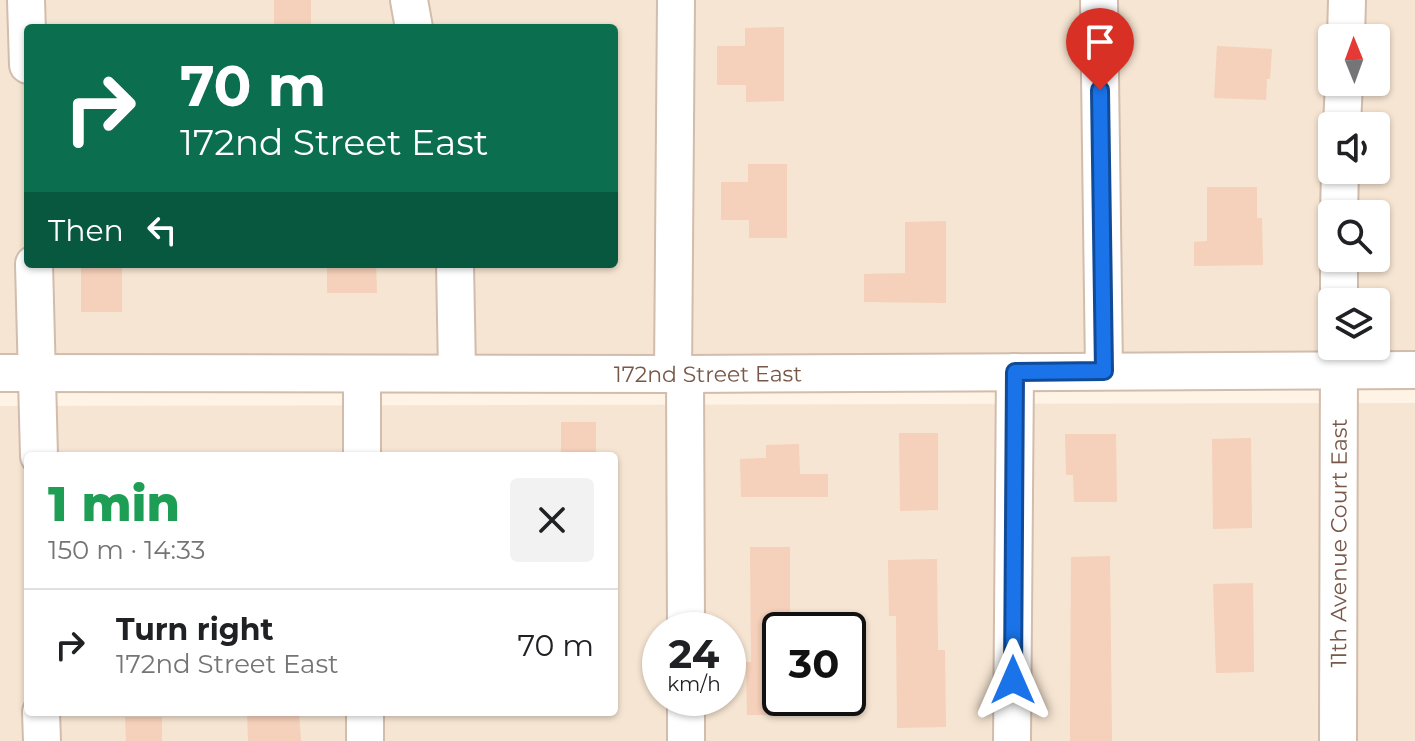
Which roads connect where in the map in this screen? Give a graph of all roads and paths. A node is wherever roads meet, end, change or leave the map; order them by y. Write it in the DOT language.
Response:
graph roads {
  1 [pos="26,0"];
  2 [pos="409,0"];
  3 [pos="676,0"];
  4 [pos="1099,0"];
  5 [pos="1347,0"];
  6 [pos="27,24"];
  7 [pos="413,24"];
  8 [pos="1346,24"];
  9 [pos="34,268"];
  10 [pos="455,268"];
  11 [pos="1318,359"];
  12 [pos="1339,360"];
  13 [pos="1352,360"];
  14 [pos="1415,370"];
  15 [pos="1104,371"];
  16 [pos="457,372"];
  17 [pos="1015,372"];
  18 [pos="0,373"];
  19 [pos="38,373"];
  20 [pos="362,374"];
  21 [pos="679,374"];
  22 [pos="39,452"];
  23 [pos="362,452"];
  24 [pos="686,612"];
  25 [pos="41,716"];
  26 [pos="365,716"];
  27 [pos="686,716"];
  28 [pos="42,741"];
  29 [pos="365,741"];
  30 [pos="686,741"];
  31 [pos="1012,741"];
  32 [pos="1338,741"];
  1 -- 6 [label="street"];
  2 -- 7 [label="street"];
  3 -- 21 [label="street"];
  4 -- 15 [label="street"];
  5 -- 8 [label="street"];
  9 -- 19 [label="street"];
  10 -- 16 [label="street"];
  11 -- 15 [label="street, 172nd Street East"];
  12 -- 32 [label="street, 11th Avenue Court East"];
  13 -- 14 [label="street, 172nd Street East"];
  15 -- 17 [label="street, 172nd Street East"];
  16 -- 20 [label="street, 172nd Street East"];
  16 -- 21 [label="street, 172nd Street East"];
  17 -- 21 [label="street, 172nd Street East"];
  17 -- 31 [label="street"];
  18 -- 19 [label="street, 172nd Street East"];
  19 -- 20 [label="street, 172nd Street East"];
  19 -- 22 [label="street"];
  20 -- 23 [label="street"];
  21 -- 24 [label="street"];
  25 -- 28 [label="street"];
  26 -- 29 [label="street"];
  27 -- 30 [label="street"];
}
